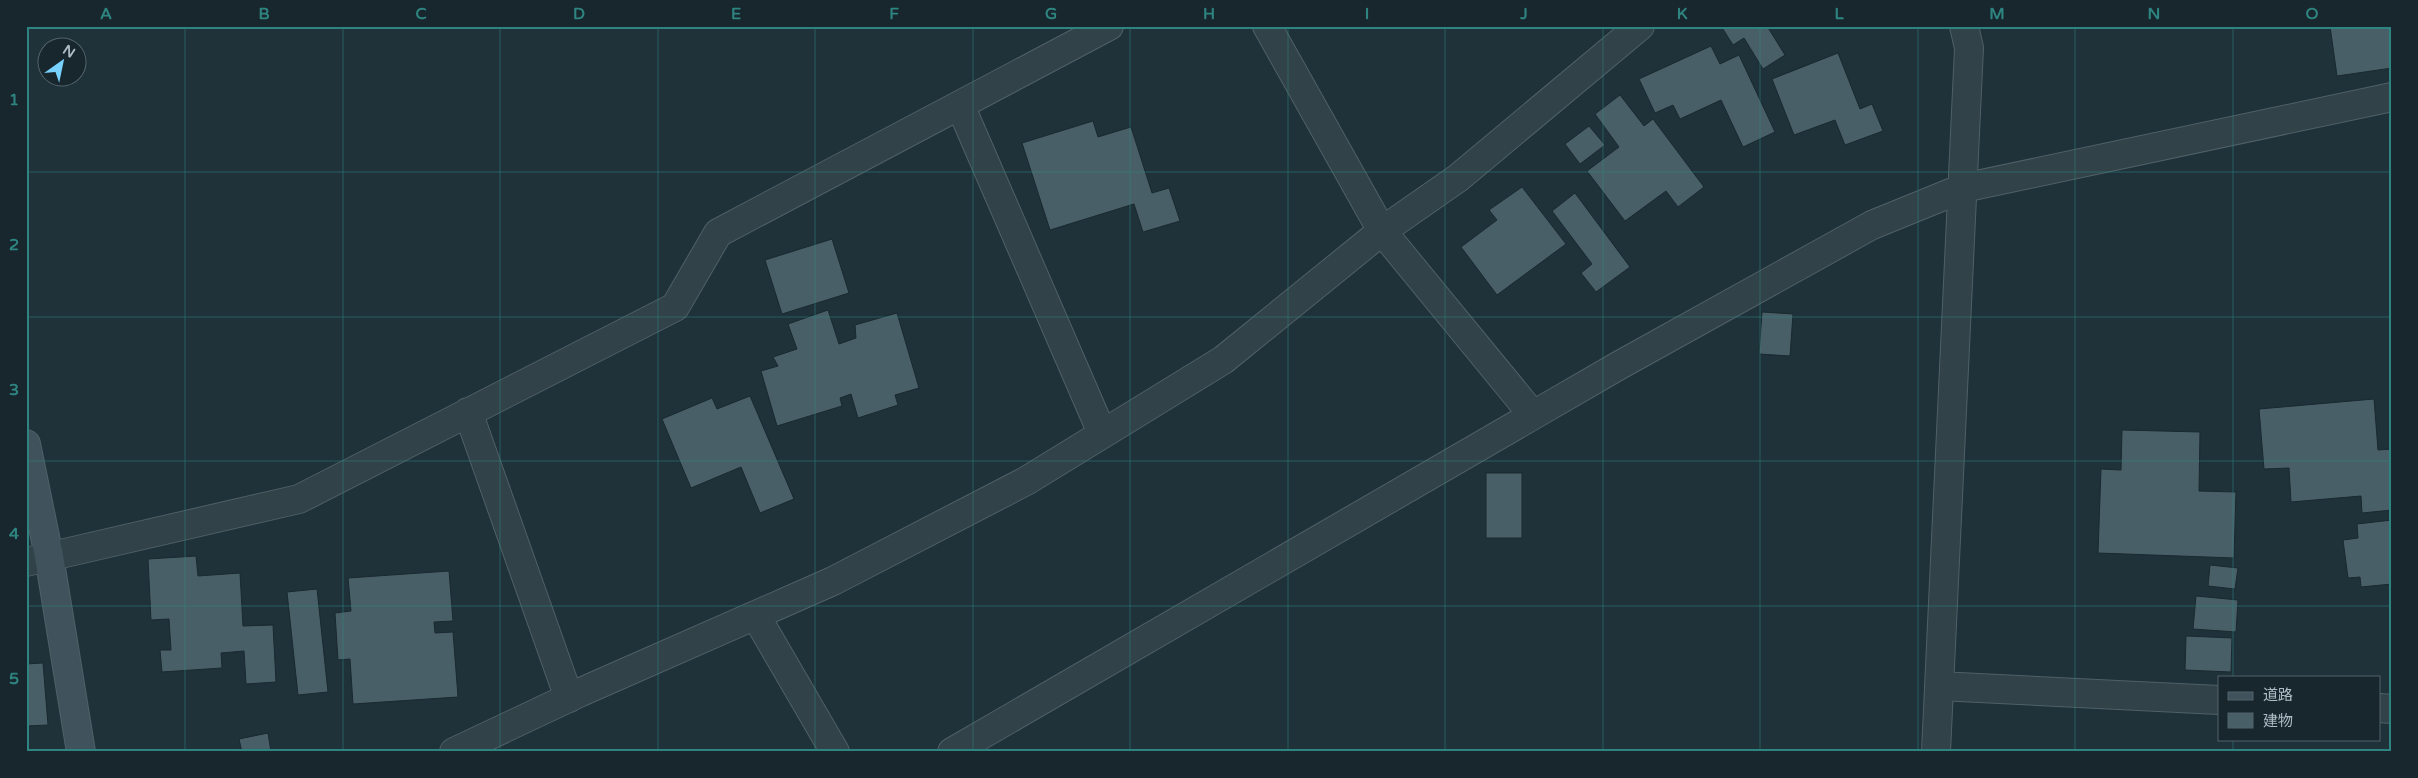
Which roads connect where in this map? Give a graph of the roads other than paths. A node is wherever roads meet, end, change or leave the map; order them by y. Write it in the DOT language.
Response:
graph roads {
  1 [pos="1109,26"];
  2 [pos="1266,26"];
  3 [pos="1640,26"];
  4 [pos="1964,26"];
  5 [pos="2392,97"];
  6 [pos="960,105"];
  7 [pos="1963,188"];
  8 [pos="1382,232"];
  9 [pos="468,412"];
  10 [pos="1532,415"];
  11 [pos="1102,433"];
  12 [pos="26,444"];
  13 [pos="38,559"];
  14 [pos="756,616"];
  15 [pos="1939,686"];
  16 [pos="568,698"];
  17 [pos="2218,700"];
  18 [pos="82,752"];
  19 [pos="454,752"];
  20 [pos="835,752"];
  21 [pos="952,752"];
  22 [pos="1936,752"];
  1 -- 6 [label="street"];
  2 -- 8 [label="street"];
  3 -- 8 [label="street"];
  4 -- 7 [label="street"];
  5 -- 7 [label="street"];
  6 -- 9 [label="street"];
  6 -- 11 [label="street"];
  7 -- 10 [label="street"];
  7 -- 15 [label="street"];
  8 -- 10 [label="street"];
  8 -- 11 [label="street"];
  9 -- 13 [label="street"];
  9 -- 16 [label="street"];
  10 -- 21 [label="street"];
  11 -- 14 [label="street"];
  12 -- 13 [label="street"];
  13 -- 18 [label="street"];
  14 -- 16 [label="street"];
  14 -- 20 [label="street"];
  15 -- 17 [label="street"];
  15 -- 22 [label="street"];
  16 -- 19 [label="street"];
}
